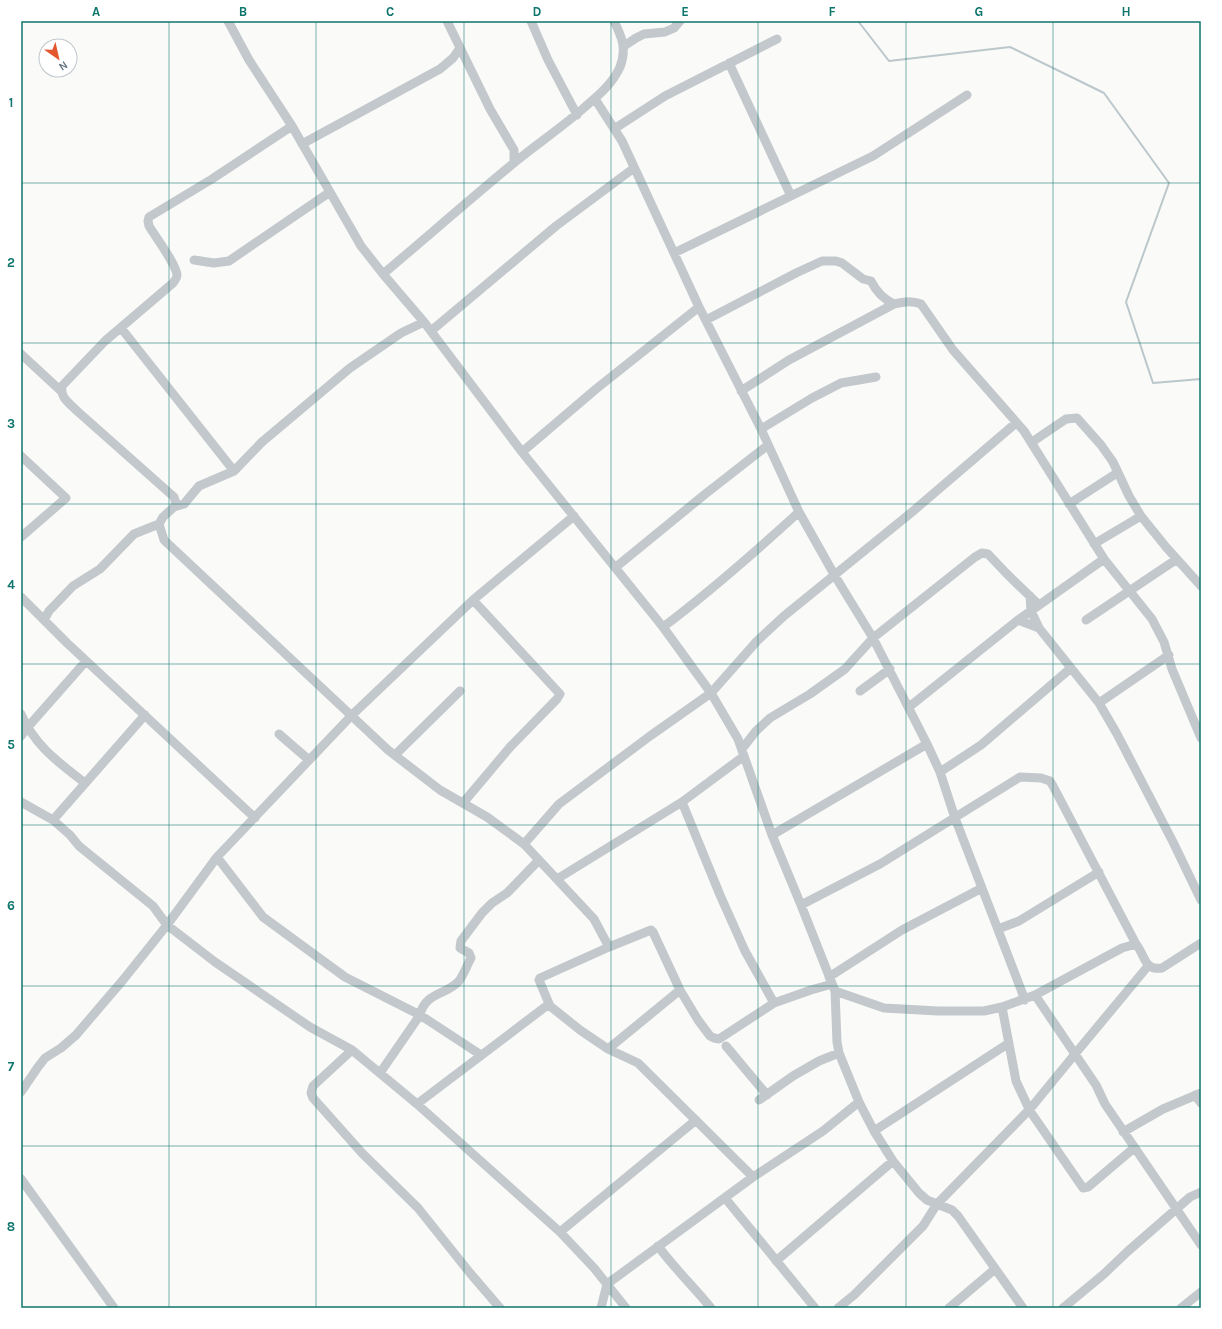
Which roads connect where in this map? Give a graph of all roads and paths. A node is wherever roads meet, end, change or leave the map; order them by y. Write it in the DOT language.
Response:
graph roads {
  1 [pos="228,21"];
  2 [pos="447,21"];
  3 [pos="531,21"];
  4 [pos="614,21"];
  5 [pos="680,21"];
  6 [pos="777,39"];
  7 [pos="624,46"];
  8 [pos="460,48"];
  9 [pos="729,63"];
  10 [pos="967,95"];
  11 [pos="595,99"];
  12 [pos="577,115"];
  13 [pos="292,126"];
  14 [pos="614,129"];
  15 [pos="302,144"];
  16 [pos="514,150"];
  17 [pos="523,156"];
  18 [pos="514,163"];
  19 [pos="634,168"];
  20 [pos="330,192"];
  21 [pos="791,196"];
  22 [pos="674,253"];
  23 [pos="194,260"];
  24 [pos="383,274"];
  25 [pos="894,304"];
  26 [pos="699,307"];
  27 [pos="706,320"];
  28 [pos="424,322"];
  29 [pos="121,328"];
  30 [pos="431,330"];
  31 [pos="21,354"];
  32 [pos="876,377"];
  33 [pos="61,391"];
  34 [pos="741,391"];
  35 [pos="1016,423"];
  36 [pos="761,429"];
  37 [pos="1032,442"];
  38 [pos="768,445"];
  39 [pos="522,452"];
  40 [pos="21,456"];
  41 [pos="234,471"];
  42 [pos="1117,473"];
  43 [pos="1069,504"];
  44 [pos="174,508"];
  45 [pos="799,512"];
  46 [pos="574,516"];
  47 [pos="1141,516"];
  48 [pos="159,524"];
  49 [pos="21,537"];
  50 [pos="1094,544"];
  51 [pos="1104,559"];
  52 [pos="1177,559"];
  53 [pos="616,567"];
  54 [pos="835,576"];
  55 [pos="1201,586"];
  56 [pos="1130,591"];
  57 [pos="21,598"];
  58 [pos="473,600"];
  59 [pos="1035,608"];
  60 [pos="44,620"];
  61 [pos="1018,620"];
  62 [pos="1086,620"];
  63 [pos="663,627"];
  64 [pos="1039,628"];
  65 [pos="873,638"];
  66 [pos="1169,655"];
  67 [pos="86,661"];
  68 [pos="1071,668"];
  69 [pos="890,670"];
  70 [pos="460,691"];
  71 [pos="860,691"];
  72 [pos="711,693"];
  73 [pos="1099,703"];
  74 [pos="909,707"];
  75 [pos="21,714"];
  76 [pos="144,715"];
  77 [pos="352,715"];
  78 [pos="27,728"];
  79 [pos="279,734"];
  80 [pos="21,736"];
  81 [pos="1201,738"];
  82 [pos="927,744"];
  83 [pos="743,752"];
  84 [pos="395,755"];
  85 [pos="309,760"];
  86 [pos="940,772"];
  87 [pos="85,783"];
  88 [pos="21,802"];
  89 [pos="682,802"];
  90 [pos="463,803"];
  91 [pos="255,818"];
  92 [pos="955,818"];
  93 [pos="53,820"];
  94 [pos="772,835"];
  95 [pos="524,844"];
  96 [pos="217,857"];
  97 [pos="539,860"];
  98 [pos="1099,872"];
  99 [pos="557,879"];
  100 [pos="982,888"];
  101 [pos="1201,900"];
  102 [pos="801,905"];
  103 [pos="168,925"];
  104 [pos="998,930"];
  105 [pos="1201,943"];
  106 [pos="1136,944"];
  107 [pos="609,947"];
  108 [pos="1148,966"];
  109 [pos="832,984"];
  110 [pos="680,990"];
  111 [pos="1035,995"];
  112 [pos="1025,1000"];
  113 [pos="774,1003"];
  114 [pos="550,1006"];
  115 [pos="1002,1007"];
  116 [pos="420,1015"];
  117 [pos="1009,1043"];
  118 [pos="726,1046"];
  119 [pos="608,1049"];
  120 [pos="352,1050"];
  121 [pos="839,1053"];
  122 [pos="1075,1054"];
  123 [pos="481,1055"];
  124 [pos="380,1073"];
  125 [pos="21,1092"];
  126 [pos="1198,1094"];
  127 [pos="859,1102"];
  128 [pos="1201,1103"];
  129 [pos="417,1104"];
  130 [pos="1030,1110"];
  131 [pos="696,1120"];
  132 [pos="874,1131"];
  133 [pos="1124,1132"];
  134 [pos="1134,1148"];
  135 [pos="893,1160"];
  136 [pos="753,1177"];
  137 [pos="21,1179"];
  138 [pos="1201,1192"];
  139 [pos="725,1198"];
  140 [pos="937,1204"];
  141 [pos="1177,1210"];
  142 [pos="560,1232"];
  143 [pos="1201,1245"];
  144 [pos="658,1246"];
  145 [pos="776,1260"];
  146 [pos="995,1269"];
  147 [pos="607,1284"];
  148 [pos="1201,1292"];
  149 [pos="114,1308"];
  150 [pos="500,1308"];
  151 [pos="601,1308"];
  152 [pos="626,1308"];
  153 [pos="711,1308"];
  154 [pos="815,1308"];
  155 [pos="838,1308"];
  156 [pos="949,1308"];
  157 [pos="1023,1308"];
  158 [pos="1063,1308"];
  159 [pos="1181,1308"];
  1 -- 13 [label="street"];
  2 -- 8 [label="street"];
  3 -- 12 [label="street"];
  4 -- 7 [label="street"];
  5 -- 7 [label="street"];
  6 -- 9 [label="street"];
  7 -- 11 [label="street"];
  8 -- 15 [label="street"];
  8 -- 16 [label="street"];
  9 -- 14 [label="street"];
  9 -- 21 [label="street"];
  10 -- 21 [label="street"];
  11 -- 12 [label="street"];
  11 -- 14 [label="street"];
  12 -- 17 [label="street"];
  13 -- 15 [label="street"];
  13 -- 29 [label="street"];
  14 -- 19 [label="street"];
  15 -- 20 [label="street"];
  16 -- 17 [label="street"];
  16 -- 18 [label="street"];
  17 -- 18 [label="street"];
  18 -- 24 [label="street"];
  19 -- 22 [label="street"];
  19 -- 30 [label="street"];
  20 -- 23 [label="street"];
  20 -- 24 [label="street"];
  21 -- 22 [label="street"];
  22 -- 26 [label="street"];
  24 -- 28 [label="street"];
  25 -- 27 [label="street"];
  25 -- 34 [label="street"];
  25 -- 35 [label="street"];
  26 -- 27 [label="street"];
  26 -- 39 [label="street"];
  27 -- 34 [label="street"];
  28 -- 30 [label="street"];
  28 -- 41 [label="street"];
  29 -- 33 [label="street"];
  29 -- 41 [label="street"];
  30 -- 39 [label="street"];
  31 -- 33 [label="street"];
  32 -- 36 [label="street"];
  33 -- 44 [label="street"];
  34 -- 36 [label="street"];
  35 -- 37 [label="street"];
  35 -- 54 [label="street"];
  36 -- 38 [label="street"];
  37 -- 42 [label="street"];
  37 -- 43 [label="street"];
  38 -- 45 [label="street"];
  38 -- 53 [label="street"];
  39 -- 46 [label="street"];
  40 -- 49 [label="street"];
  41 -- 44 [label="street"];
  42 -- 43 [label="street"];
  42 -- 47 [label="street"];
  43 -- 50 [label="street"];
  44 -- 48 [label="street"];
  45 -- 54 [label="street"];
  45 -- 63 [label="street"];
  46 -- 53 [label="street"];
  46 -- 58 [label="street"];
  47 -- 50 [label="street"];
  47 -- 52 [label="street"];
  48 -- 60 [label="street"];
  48 -- 77 [label="street"];
  50 -- 51 [label="street"];
  51 -- 56 [label="street"];
  51 -- 59 [label="street"];
  52 -- 55 [label="street"];
  52 -- 56 [label="street"];
  53 -- 63 [label="street"];
  54 -- 65 [label="street"];
  54 -- 72 [label="street"];
  56 -- 62 [label="street"];
  56 -- 66 [label="street"];
  57 -- 60 [label="street"];
  58 -- 77 [label="street"];
  58 -- 90 [label="street"];
  59 -- 61 [label="street"];
  59 -- 64 [label="street"];
  59 -- 65 [label="street"];
  60 -- 67 [label="street"];
  61 -- 64 [label="street"];
  61 -- 74 [label="street"];
  63 -- 72 [label="street"];
  64 -- 68 [label="street"];
  65 -- 69 [label="street"];
  65 -- 83 [label="street"];
  66 -- 73 [label="street"];
  66 -- 81 [label="street"];
  67 -- 76 [label="street"];
  67 -- 78 [label="street"];
  68 -- 73 [label="street"];
  68 -- 86 [label="street"];
  69 -- 71 [label="street"];
  69 -- 74 [label="street"];
  70 -- 84 [label="street"];
  72 -- 83 [label="street"];
  72 -- 95 [label="street"];
  73 -- 101 [label="street"];
  74 -- 82 [label="street"];
  75 -- 78 [label="street"];
  76 -- 87 [label="street"];
  76 -- 91 [label="street"];
  77 -- 84 [label="street"];
  77 -- 85 [label="street"];
  78 -- 80 [label="street"];
  78 -- 87 [label="street"];
  79 -- 85 [label="street"];
  82 -- 86 [label="street"];
  82 -- 94 [label="street"];
  83 -- 89 [label="street"];
  83 -- 94 [label="street"];
  84 -- 90 [label="street"];
  85 -- 91 [label="street"];
  86 -- 92 [label="street"];
  87 -- 93 [label="street"];
  88 -- 93 [label="street"];
  89 -- 99 [label="street"];
  89 -- 113 [label="street"];
  90 -- 95 [label="street"];
  91 -- 96 [label="street"];
  92 -- 98 [label="street"];
  92 -- 100 [label="street"];
  92 -- 102 [label="street"];
  93 -- 103 [label="street"];
  94 -- 102 [label="street"];
  95 -- 97 [label="street"];
  96 -- 103 [label="street"];
  96 -- 116 [label="street"];
  97 -- 99 [label="street"];
  97 -- 116 [label="street"];
  98 -- 104 [label="street"];
  98 -- 106 [label="street"];
  99 -- 107 [label="street"];
  100 -- 104 [label="street"];
  100 -- 109 [label="street"];
  102 -- 109 [label="street"];
  103 -- 120 [label="street"];
  103 -- 125 [label="street"];
  104 -- 112 [label="street"];
  105 -- 108 [label="street"];
  106 -- 108 [label="street"];
  106 -- 111 [label="street"];
  107 -- 110 [label="street"];
  107 -- 114 [label="street"];
  108 -- 122 [label="street"];
  109 -- 113 [label="street"];
  109 -- 115 [label="street"];
  109 -- 121 [label="street"];
  110 -- 113 [label="street"];
  110 -- 119 [label="street"];
  111 -- 112 [label="street"];
  111 -- 122 [label="street"];
  112 -- 115 [label="street"];
  114 -- 119 [label="street"];
  114 -- 123 [label="street"];
  115 -- 117 [label="street"];
  116 -- 123 [label="street"];
  116 -- 124 [label="street"];
  117 -- 130 [label="street"];
  117 -- 132 [label="street"];
  118 -- 121 [label="street"];
  119 -- 131 [label="street"];
  120 -- 124 [label="street"];
  120 -- 150 [label="street"];
  121 -- 127 [label="street"];
  122 -- 130 [label="street"];
  122 -- 133 [label="street"];
  123 -- 129 [label="street"];
  124 -- 129 [label="street"];
  126 -- 128 [label="street"];
  126 -- 133 [label="street"];
  127 -- 132 [label="street"];
  127 -- 136 [label="street"];
  129 -- 142 [label="street"];
  130 -- 134 [label="street"];
  130 -- 140 [label="street"];
  131 -- 136 [label="street"];
  131 -- 142 [label="street"];
  132 -- 135 [label="street"];
  133 -- 134 [label="street"];
  134 -- 141 [label="street"];
  135 -- 140 [label="street"];
  135 -- 145 [label="street"];
  136 -- 139 [label="street"];
  137 -- 149 [label="street"];
  138 -- 141 [label="street"];
  139 -- 144 [label="street"];
  139 -- 145 [label="street"];
  140 -- 146 [label="street"];
  140 -- 155 [label="street"];
  141 -- 143 [label="street"];
  141 -- 158 [label="street"];
  142 -- 147 [label="street"];
  144 -- 147 [label="street"];
  144 -- 153 [label="street"];
  145 -- 154 [label="street"];
  146 -- 156 [label="street"];
  146 -- 157 [label="street"];
  147 -- 151 [label="street"];
  147 -- 152 [label="street"];
  148 -- 159 [label="street"];
}
